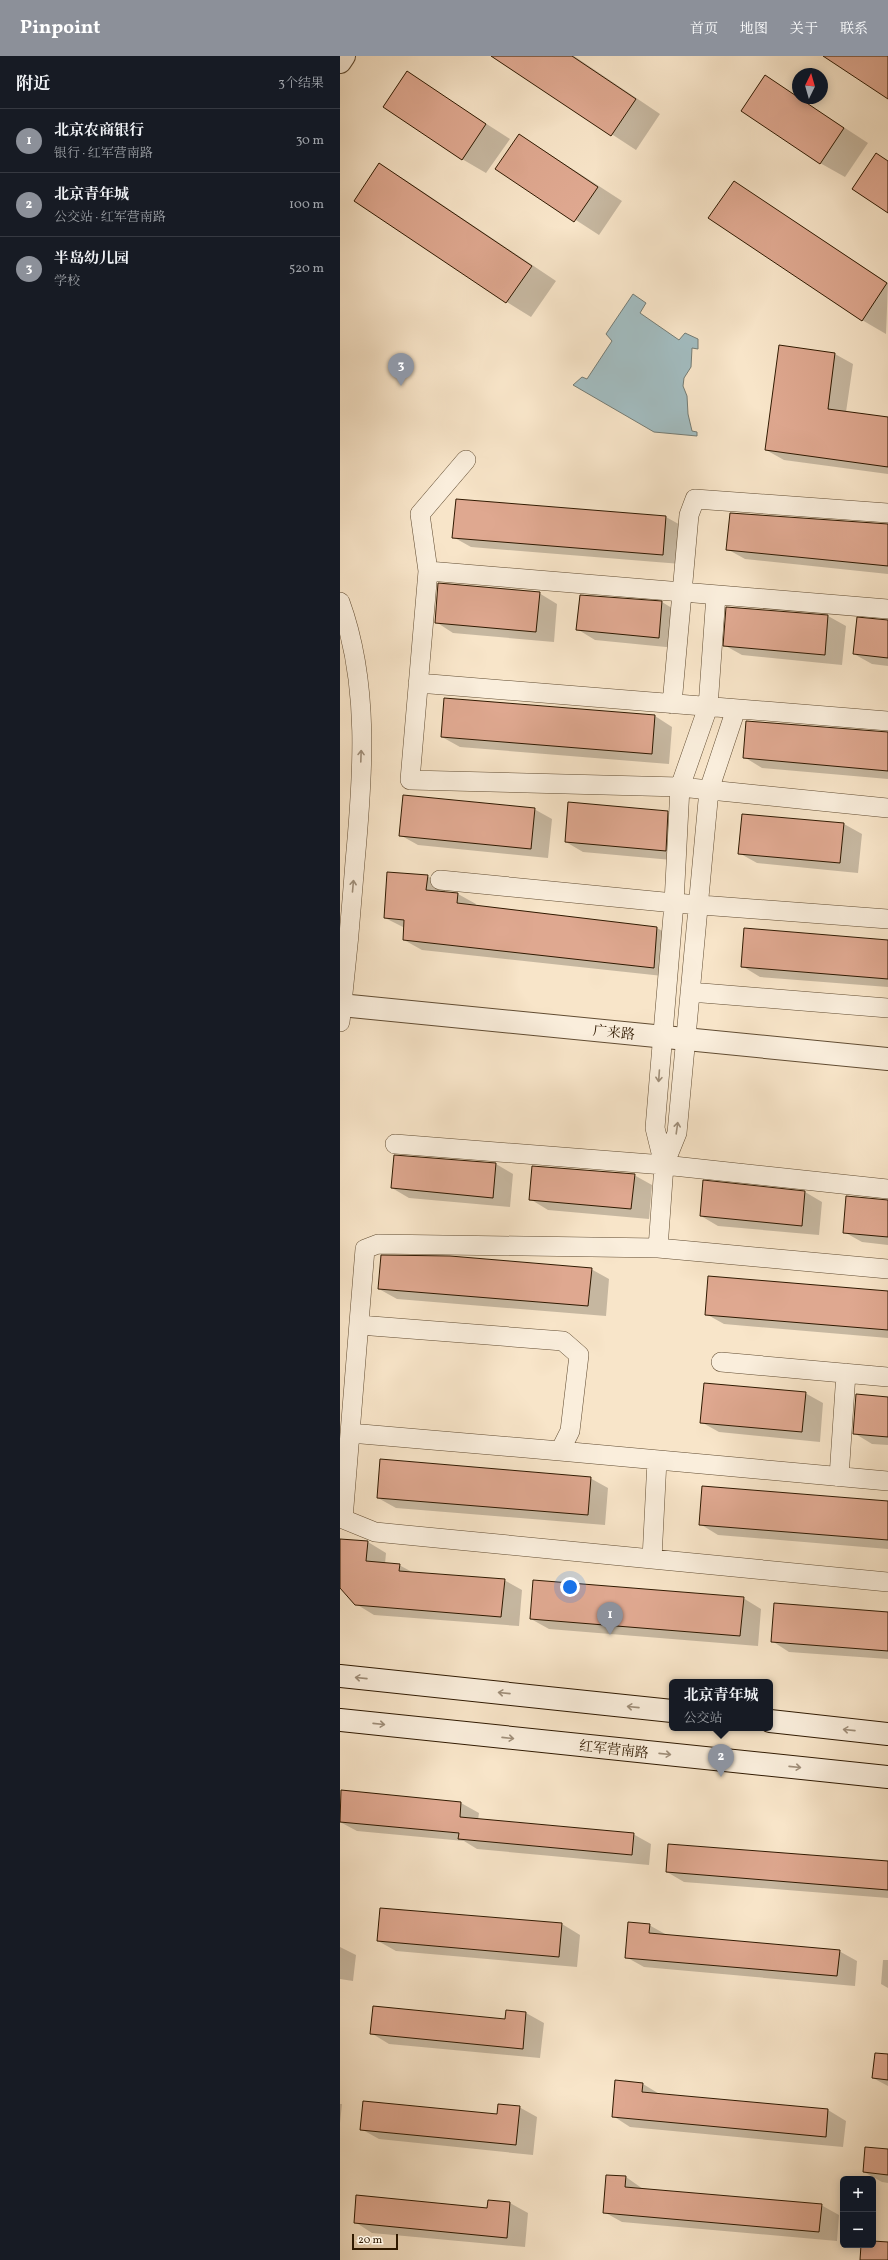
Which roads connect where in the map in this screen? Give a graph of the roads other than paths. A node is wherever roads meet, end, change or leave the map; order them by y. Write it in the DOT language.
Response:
graph roads {
  1 [pos="344,56"];
  2 [pos="340,62"];
  3 [pos="466,460"];
  4 [pos="888,513"];
  5 [pos="428,571"];
  6 [pos="682,592"];
  7 [pos="716,595"];
  8 [pos="340,602"];
  9 [pos="888,609"];
  10 [pos="418,683"];
  11 [pos="672,704"];
  12 [pos="708,707"];
  13 [pos="736,709"];
  14 [pos="888,721"];
  15 [pos="680,787"];
  16 [pos="709,790"];
  17 [pos="888,808"];
  18 [pos="440,880"];
  19 [pos="674,903"];
  20 [pos="698,905"];
  21 [pos="888,919"];
  22 [pos="690,992"];
  23 [pos="888,1008"];
  24 [pos="341,1011"];
  25 [pos="662,1037"];
  26 [pos="686,1039"];
  27 [pos="888,1059"];
  28 [pos="395,1144"];
  29 [pos="664,1165"];
  30 [pos="888,1189"];
  31 [pos="658,1248"];
  32 [pos="888,1269"];
  33 [pos="359,1326"];
  34 [pos="721,1362"];
  35 [pos="846,1373"];
  36 [pos="888,1377"];
  37 [pos="350,1433"];
  38 [pos="560,1451"];
  39 [pos="657,1460"];
  40 [pos="839,1477"];
  41 [pos="888,1481"];
  42 [pos="652,1559"];
  43 [pos="888,1582"];
  44 [pos="340,1676"];
  45 [pos="669,1711"];
  46 [pos="340,1720"];
  47 [pos="773,1721"];
  48 [pos="888,1734"];
  49 [pos="888,1777"];
  1 -- 2 [label="main road"];
  3 -- 5 [label="street"];
  4 -- 6 [label="street"];
  5 -- 6 [label="street"];
  5 -- 10 [label="street"];
  6 -- 7 [label="street"];
  6 -- 11 [label="street"];
  7 -- 9 [label="street"];
  7 -- 12 [label="street"];
  24 -- 8 [label="street, one-way"];
  10 -- 11 [label="street"];
  10 -- 15 [label="street"];
  11 -- 12 [label="street"];
  12 -- 13 [label="street"];
  12 -- 15 [label="street"];
  13 -- 14 [label="street"];
  13 -- 16 [label="street"];
  15 -- 16 [label="street"];
  15 -- 19 [label="street"];
  16 -- 17 [label="street"];
  16 -- 20 [label="street"];
  18 -- 19 [label="street"];
  19 -- 20 [label="street"];
  19 -- 25 [label="street"];
  20 -- 21 [label="street"];
  20 -- 22 [label="street"];
  22 -- 23 [label="street"];
  22 -- 26 [label="street"];
  24 -- 25 [label="main road, 广来路"];
  25 -- 26 [label="main road, 广来路"];
  25 -- 29 [label="street, one-way"];
  26 -- 27 [label="main road, 广来路"];
  29 -- 26 [label="street, one-way"];
  28 -- 29 [label="street"];
  29 -- 30 [label="street"];
  29 -- 31 [label="street"];
  31 -- 32 [label="street"];
  31 -- 33 [label="street"];
  33 -- 37 [label="street"];
  33 -- 38 [label="street"];
  34 -- 35 [label="street"];
  35 -- 36 [label="street"];
  35 -- 40 [label="street"];
  37 -- 38 [label="street"];
  37 -- 42 [label="street"];
  38 -- 39 [label="street"];
  39 -- 40 [label="street"];
  39 -- 42 [label="street"];
  40 -- 41 [label="street"];
  42 -- 43 [label="street"];
  45 -- 44 [label="main road, one-way"];
  46 -- 49 [label="main road, 红军营南路, one-way"];
  48 -- 47 [label="main road, one-way"];
}
